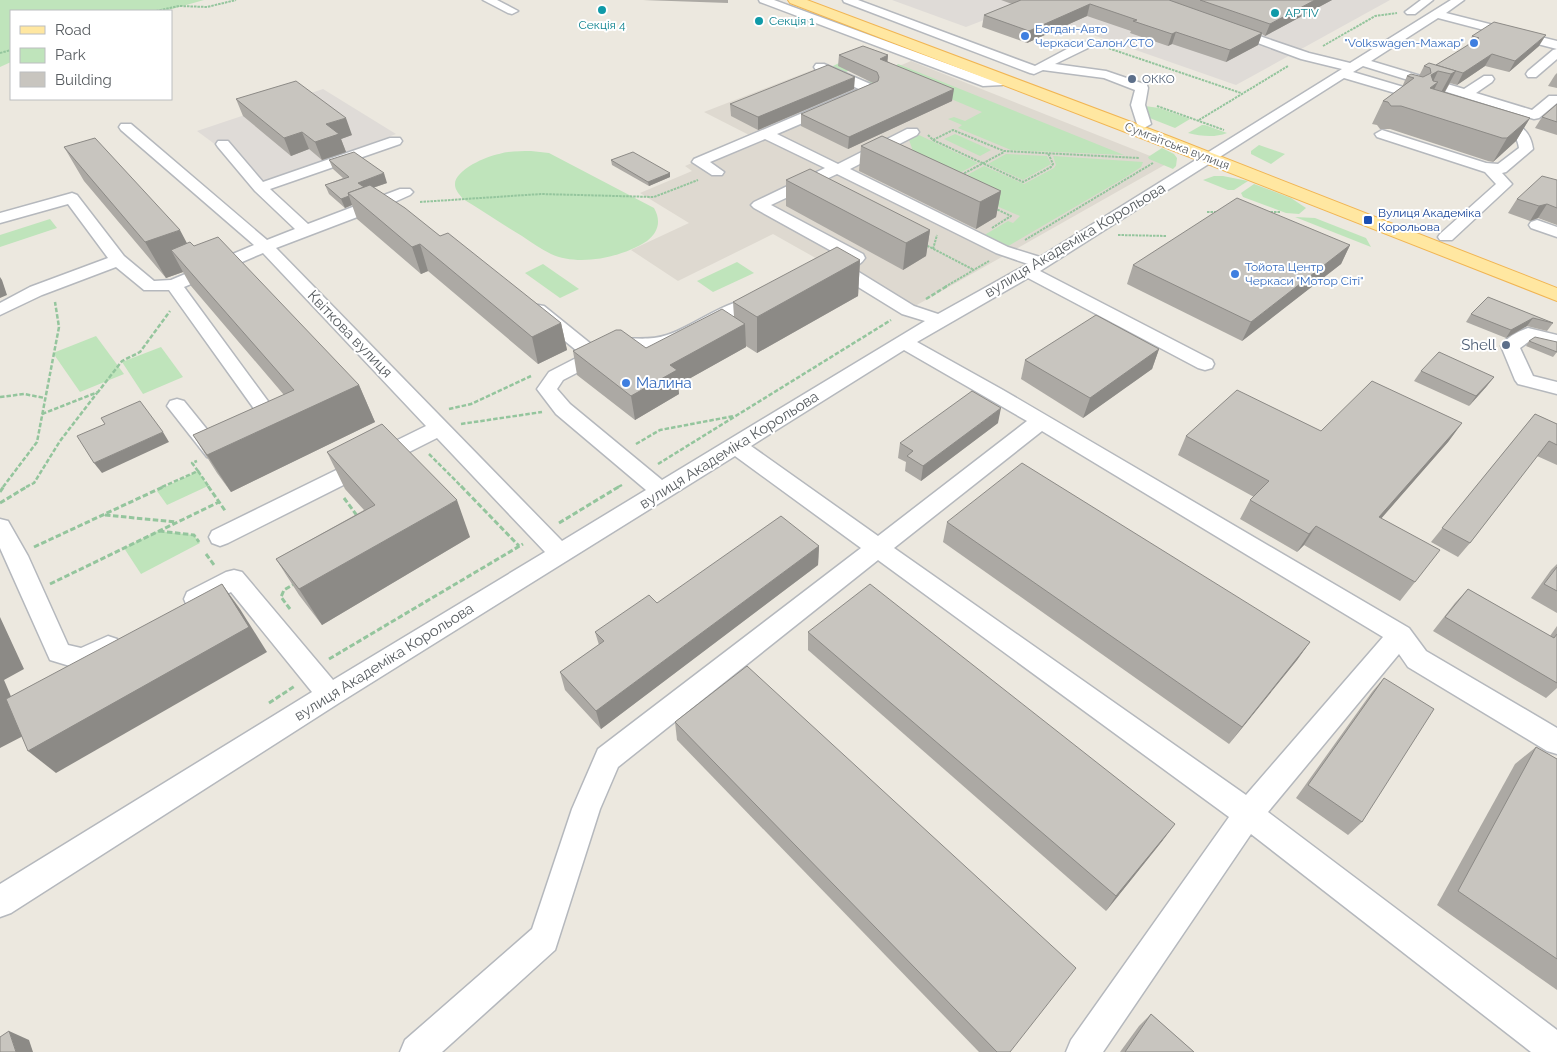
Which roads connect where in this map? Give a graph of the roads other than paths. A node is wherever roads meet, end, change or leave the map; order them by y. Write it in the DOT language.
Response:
graph roads {
  1 [pos="488,0"];
  2 [pos="764,0"];
  3 [pos="795,0"];
  4 [pos="816,0"];
  5 [pos="848,0"];
  6 [pos="1428,0"];
  7 [pos="1458,0"];
  8 [pos="512,11"];
  9 [pos="1411,12"];
  10 [pos="1435,14"];
  11 [pos="1222,26"];
  12 [pos="929,36"];
  13 [pos="887,42"];
  14 [pos="1084,45"];
  15 [pos="867,49"];
  16 [pos="1556,53"];
  17 [pos="835,61"];
  18 [pos="1350,67"];
  19 [pos="1032,71"];
  20 [pos="1532,74"];
  21 [pos="1488,79"];
  22 [pos="1412,94"];
  23 [pos="1465,94"];
  24 [pos="1554,99"];
  25 [pos="1481,120"];
  26 [pos="1144,124"];
  27 [pos="126,128"];
  28 [pos="917,131"];
  29 [pos="766,134"];
  30 [pos="1382,134"];
  31 [pos="395,141"];
  32 [pos="223,144"];
  33 [pos="1212,155"];
  34 [pos="1490,168"];
  35 [pos="837,170"];
  36 [pos="717,172"];
  37 [pos="260,188"];
  38 [pos="405,192"];
  39 [pos="0,218"];
  40 [pos="1537,225"];
  41 [pos="306,231"];
  42 [pos="1557,232"];
  43 [pos="1446,237"];
  44 [pos="265,246"];
  45 [pos="118,260"];
  46 [pos="1035,267"];
  47 [pos="840,268"];
  48 [pos="819,276"];
  49 [pos="1557,281"];
  50 [pos="178,291"];
  51 [pos="784,294"];
  52 [pos="1557,295"];
  53 [pos="526,300"];
  54 [pos="0,310"];
  55 [pos="940,320"];
  56 [pos="1557,341"];
  57 [pos="904,342"];
  58 [pos="594,355"];
  59 [pos="1205,364"];
  60 [pos="1557,388"];
  61 [pos="177,406"];
  62 [pos="1041,421"];
  63 [pos="441,426"];
  64 [pos="248,436"];
  65 [pos="231,444"];
  66 [pos="736,446"];
  67 [pos="662,492"];
  68 [pos="0,527"];
  69 [pos="220,537"];
  70 [pos="878,548"];
  71 [pos="561,554"];
  72 [pos="175,610"];
  73 [pos="1400,634"];
  74 [pos="125,637"];
  75 [pos="322,685"];
  76 [pos="1557,742"];
  77 [pos="1248,814"];
  78 [pos="0,902"];
  79 [pos="1557,1050"];
  80 [pos="416,1052"];
  81 [pos="1083,1052"];
  1 -- 8 [label="street"];
  2 -- 13 [label="street"];
  3 -- 13 [label="main road, Сумгаїтська вулиця"];
  4 -- 12 [label="main road, Сумгаїтська вулиця"];
  5 -- 12 [label="street"];
  6 -- 9 [label="street"];
  7 -- 10 [label="street, вулиця Академіка Корольова"];
  10 -- 16 [label="street"];
  10 -- 18 [label="street, вулиця Академіка Корольова"];
  11 -- 18 [label="street"];
  12 -- 19 [label="main road, Сумгаїтська вулиця"];
  13 -- 15 [label="street"];
  13 -- 33 [label="main road, Сумгаїтська вулиця"];
  14 -- 19 [label="street"];
  16 -- 20 [label="street"];
  17 -- 29 [label="street"];
  18 -- 22 [label="street"];
  18 -- 23 [label="street"];
  18 -- 33 [label="street, вулиця Академіка Корольова"];
  19 -- 26 [label="main road, Сумгаїтська вулиця"];
  19 -- 26 [label="street"];
  21 -- 23 [label="street"];
  23 -- 24 [label="street"];
  25 -- 34 [label="street"];
  26 -- 33 [label="main road, Сумгаїтська вулиця"];
  27 -- 44 [label="street, Квіткова вулиця"];
  28 -- 35 [label="street"];
  29 -- 35 [label="street"];
  29 -- 36 [label="street"];
  30 -- 34 [label="street"];
  31 -- 37 [label="street"];
  32 -- 37 [label="street"];
  33 -- 43 [label="main road, Сумгаїтська вулиця"];
  33 -- 46 [label="street, вулиця Академіка Корольова"];
  33 -- 52 [label="main road, Сумгаїтська вулиця"];
  34 -- 43 [label="street"];
  35 -- 46 [label="street"];
  35 -- 47 [label="street"];
  37 -- 41 [label="street"];
  38 -- 41 [label="street"];
  39 -- 45 [label="street"];
  40 -- 42 [label="street"];
  41 -- 44 [label="street"];
  43 -- 49 [label="main road, Сумгаїтська вулиця"];
  44 -- 50 [label="street"];
  44 -- 63 [label="street, Квіткова вулиця"];
  45 -- 50 [label="street"];
  45 -- 54 [label="street"];
  46 -- 55 [label="street, вулиця Академіка Корольова"];
  46 -- 59 [label="street"];
  47 -- 48 [label="street"];
  47 -- 55 [label="street"];
  50 -- 64 [label="street"];
  51 -- 58 [label="street"];
  53 -- 58 [label="street"];
  55 -- 57 [label="street, вулиця Академіка Корольова"];
  56 -- 60 [label="street"];
  57 -- 62 [label="street"];
  57 -- 66 [label="street, вулиця Академіка Корольова"];
  58 -- 67 [label="street"];
  61 -- 65 [label="street"];
  62 -- 70 [label="street"];
  62 -- 73 [label="street"];
  63 -- 69 [label="street"];
  63 -- 71 [label="street, Квіткова вулиця"];
  66 -- 67 [label="street, вулиця Академіка Корольова"];
  66 -- 70 [label="street"];
  67 -- 71 [label="street, вулиця Академіка Корольова"];
  68 -- 74 [label="street"];
  70 -- 77 [label="street"];
  70 -- 80 [label="street"];
  71 -- 75 [label="street, вулиця Академіка Корольова"];
  72 -- 75 [label="street"];
  73 -- 76 [label="street"];
  73 -- 77 [label="street"];
  75 -- 78 [label="street, вулиця Академіка Корольова"];
  77 -- 79 [label="street"];
  77 -- 81 [label="street"];
}
